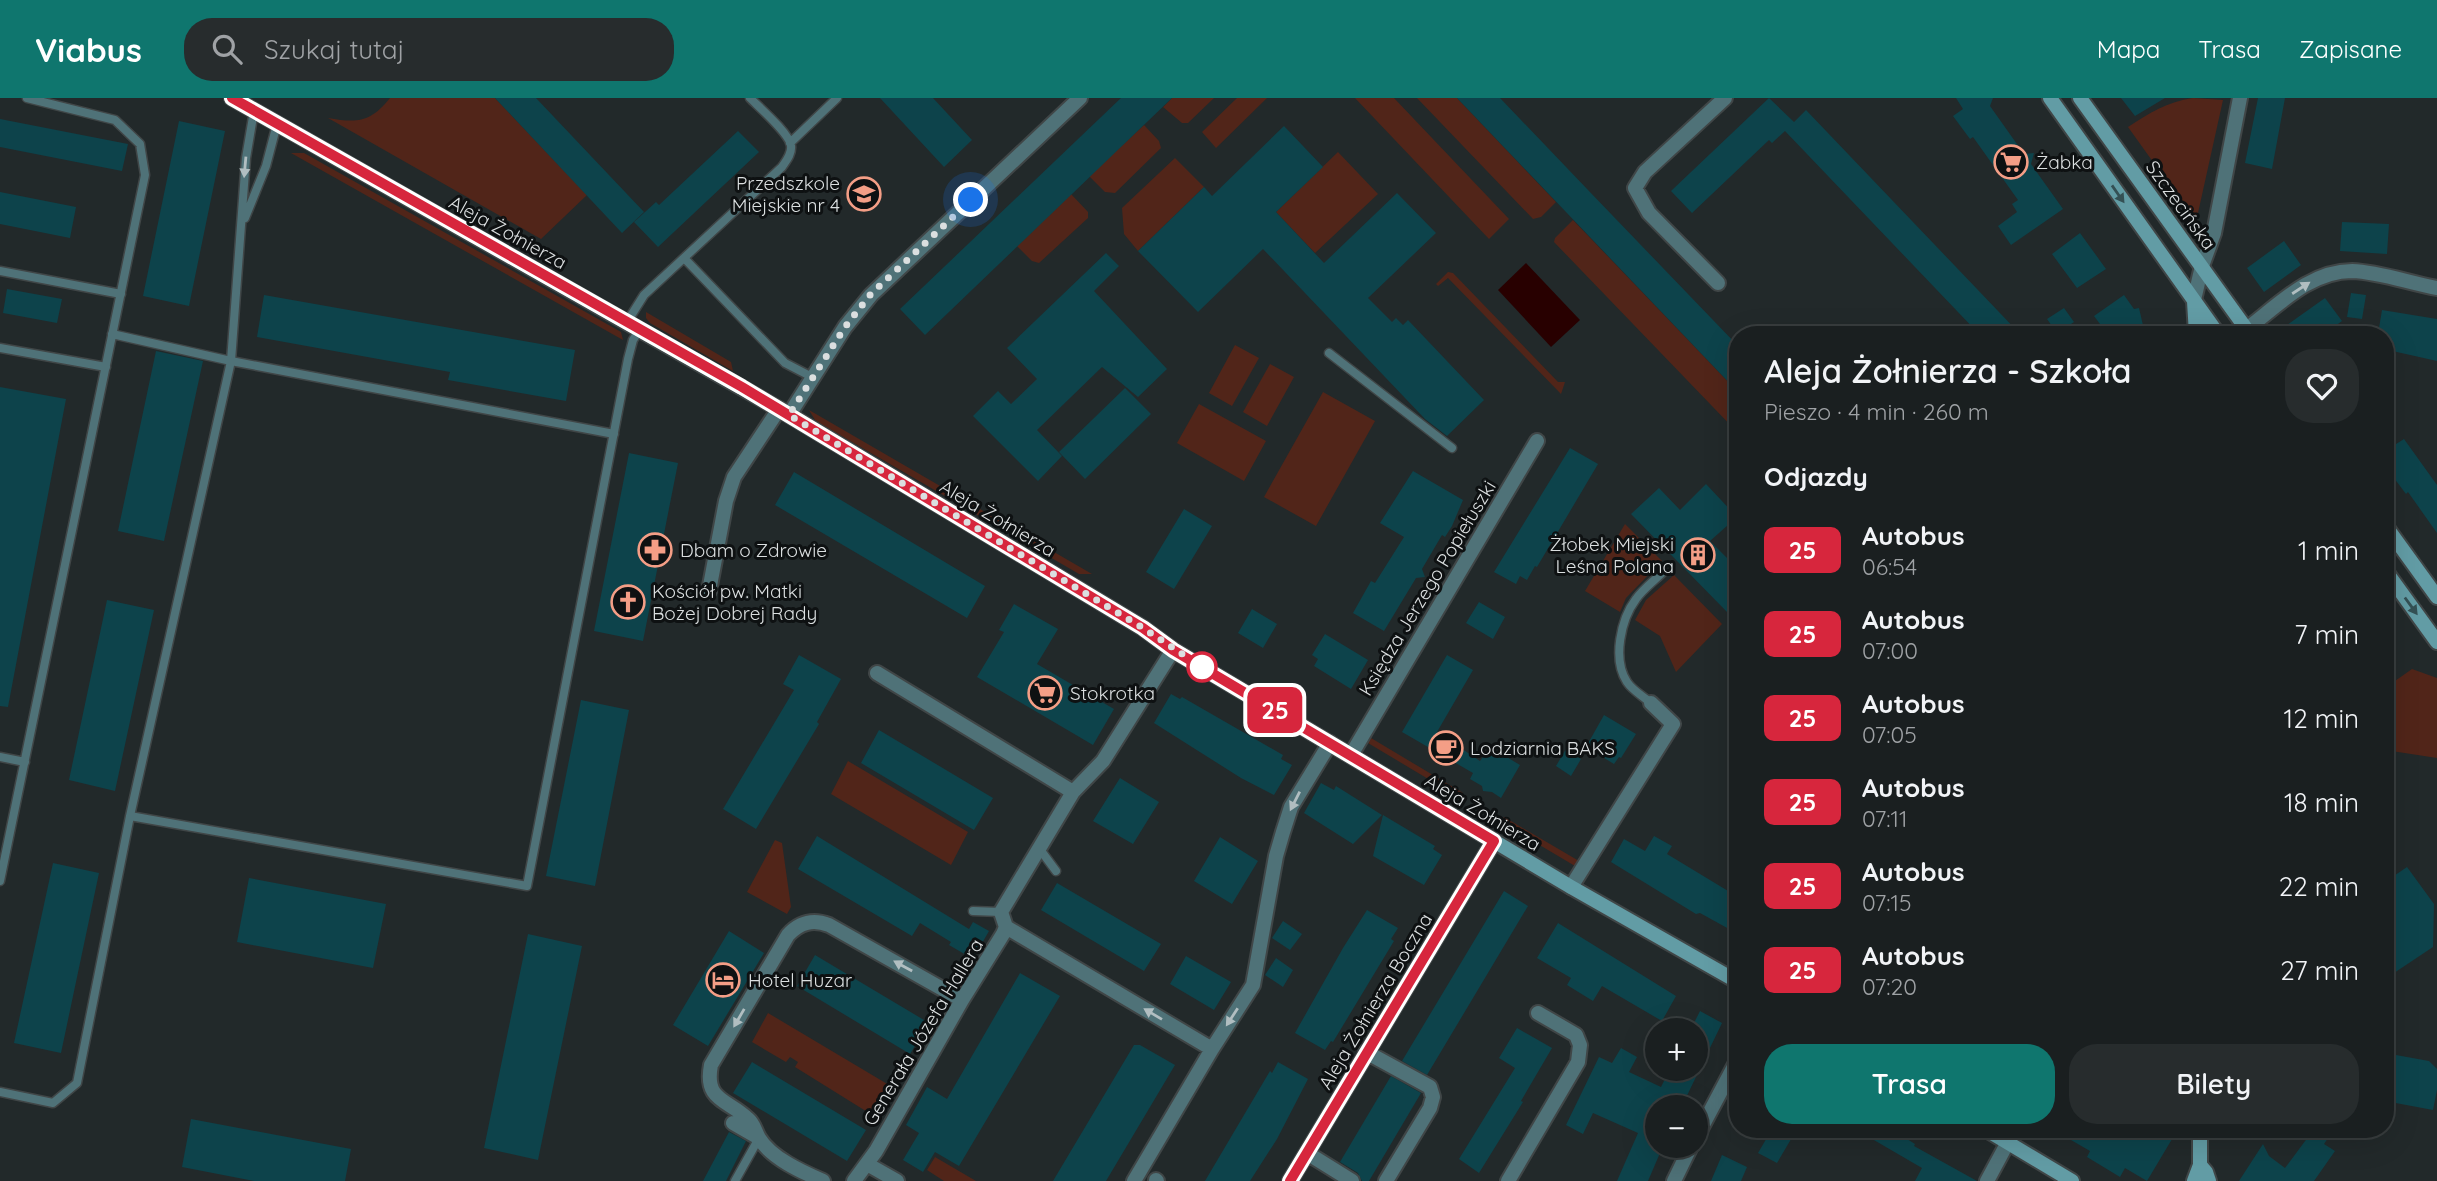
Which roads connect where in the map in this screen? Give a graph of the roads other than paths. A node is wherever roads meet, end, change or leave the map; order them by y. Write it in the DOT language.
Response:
graph roads {
  1 [pos="27,98"];
  2 [pos="232,98"];
  3 [pos="750,98"];
  4 [pos="837,98"];
  5 [pos="1080,98"];
  6 [pos="1725,98"];
  7 [pos="2050,98"];
  8 [pos="2080,98"];
  9 [pos="2240,98"];
  10 [pos="254,111"];
  11 [pos="277,124"];
  12 [pos="790,143"];
  13 [pos="242,224"];
  14 [pos="684,258"];
  15 [pos="2202,266"];
  16 [pos="0,271"];
  17 [pos="1718,283"];
  18 [pos="2437,288"];
  19 [pos="121,294"];
  20 [pos="2194,300"];
  21 [pos="634,326"];
  22 [pos="2196,326"];
  23 [pos="2212,326"];
  24 [pos="2241,326"];
  25 [pos="2254,326"];
  26 [pos="112,334"];
  27 [pos="0,348"];
  28 [pos="1329,353"];
  29 [pos="230,361"];
  30 [pos="106,367"];
  31 [pos="813,377"];
  32 [pos="784,412"];
  33 [pos="614,434"];
  34 [pos="1537,440"];
  35 [pos="1452,448"];
  36 [pos="2394,537"];
  37 [pos="1663,572"];
  38 [pos="2394,582"];
  39 [pos="709,591"];
  40 [pos="2437,597"];
  41 [pos="2437,642"];
  42 [pos="1173,650"];
  43 [pos="877,673"];
  44 [pos="1651,703"];
  45 [pos="1329,743"];
  46 [pos="1351,755"];
  47 [pos="0,757"];
  48 [pos="24,762"];
  49 [pos="1073,792"];
  50 [pos="130,816"];
  51 [pos="1494,841"];
  52 [pos="1039,847"];
  53 [pos="1,870"];
  54 [pos="1056,871"];
  55 [pos="0,881"];
  56 [pos="1571,887"];
  57 [pos="973,911"];
  58 [pos="1001,912"];
  59 [pos="1006,927"];
  60 [pos="1729,977"];
  61 [pos="962,1000"];
  62 [pos="1538,1013"];
  63 [pos="1212,1049"];
  64 [pos="1366,1052"];
  65 [pos="1729,1076"];
  66 [pos="0,1092"];
  67 [pos="1708,1115"];
  68 [pos="733,1123"];
  69 [pos="759,1138"];
  70 [pos="2000,1138"];
  71 [pos="2200,1138"];
  72 [pos="2008,1143"];
  73 [pos="1307,1153"];
  74 [pos="871,1158"];
  75 [pos="1685,1158"];
  76 [pos="2200,1165"];
  77 [pos="735,1181"];
  78 [pos="823,1181"];
  79 [pos="854,1181"];
  80 [pos="897,1181"];
  81 [pos="1134,1181"];
  82 [pos="1290,1181"];
  83 [pos="1352,1181"];
  84 [pos="1386,1181"];
  85 [pos="1508,1181"];
  86 [pos="1674,1181"];
  87 [pos="1987,1181"];
  88 [pos="2071,1181"];
  89 [pos="2194,1181"];
  90 [pos="2209,1181"];
  1 -- 19 [label="lane"];
  2 -- 10 [label="street, Aleja Żołnierza"];
  3 -- 12 [label="lane"];
  4 -- 12 [label="lane"];
  5 -- 31 [label="street"];
  6 -- 17 [label="street"];
  7 -- 20 [label="street, one-way"];
  8 -- 15 [label="street, Szczecińska"];
  9 -- 15 [label="street"];
  10 -- 11 [label="street, Aleja Żołnierza"];
  10 -- 13 [label="lane, one-way"];
  11 -- 13 [label="lane"];
  11 -- 21 [label="street, Aleja Żołnierza"];
  12 -- 14 [label="lane"];
  13 -- 29 [label="lane"];
  14 -- 21 [label="lane"];
  14 -- 31 [label="lane"];
  15 -- 20 [label="street"];
  15 -- 24 [label="street, Szczecińska"];
  16 -- 19 [label="lane"];
  25 -- 18 [label="street, one-way"];
  19 -- 26 [label="lane"];
  20 -- 22 [label="street"];
  20 -- 23 [label="street"];
  21 -- 32 [label="street, Aleja Żołnierza"];
  21 -- 33 [label="lane"];
  26 -- 29 [label="lane"];
  26 -- 30 [label="lane"];
  27 -- 30 [label="lane"];
  28 -- 35 [label="lane"];
  29 -- 33 [label="lane"];
  29 -- 50 [label="lane"];
  30 -- 48 [label="lane"];
  31 -- 32 [label="street"];
  32 -- 39 [label="street"];
  32 -- 42 [label="street, Aleja Żołnierza"];
  33 -- 50 [label="lane"];
  34 -- 46 [label="street, Księdza Jerzego Popiełuszki"];
  36 -- 40 [label="street"];
  37 -- 44 [label="lane"];
  38 -- 41 [label="street, one-way"];
  42 -- 45 [label="street, Aleja Żołnierza"];
  42 -- 49 [label="street"];
  43 -- 49 [label="street"];
  44 -- 56 [label="street"];
  45 -- 46 [label="street, Aleja Żołnierza"];
  45 -- 63 [label="street, one-way"];
  46 -- 51 [label="street, Aleja Żołnierza"];
  47 -- 48 [label="lane"];
  48 -- 53 [label="lane"];
  49 -- 52 [label="street"];
  50 -- 66 [label="lane"];
  51 -- 56 [label="street, Aleja Żołnierza"];
  51 -- 64 [label="street, Aleja Żołnierza Boczna"];
  52 -- 54 [label="lane"];
  52 -- 58 [label="street"];
  53 -- 55 [label="lane"];
  56 -- 60 [label="street, Aleja Żołnierza"];
  57 -- 58 [label="lane"];
  58 -- 59 [label="street, Generała Józefa Hallera"];
  59 -- 61 [label="street, Generała Józefa Hallera"];
  63 -- 59 [label="street, one-way"];
  61 -- 69 [label="street, one-way"];
  61 -- 74 [label="street, Generała Józefa Hallera"];
  62 -- 85 [label="street"];
  63 -- 81 [label="street"];
  64 -- 73 [label="street, Aleja Żołnierza Boczna"];
  64 -- 84 [label="street"];
  65 -- 67 [label="street"];
  68 -- 69 [label="street"];
  69 -- 77 [label="lane"];
  69 -- 78 [label="street"];
  70 -- 72 [label="street"];
  71 -- 76 [label="street"];
  72 -- 87 [label="street"];
  72 -- 88 [label="street"];
  73 -- 82 [label="street, Aleja Żołnierza Boczna"];
  73 -- 83 [label="street"];
  74 -- 79 [label="street, Generała Józefa Hallera"];
  74 -- 80 [label="street"];
  75 -- 86 [label="street"];
  76 -- 89 [label="street"];
  76 -- 90 [label="street"];
}
